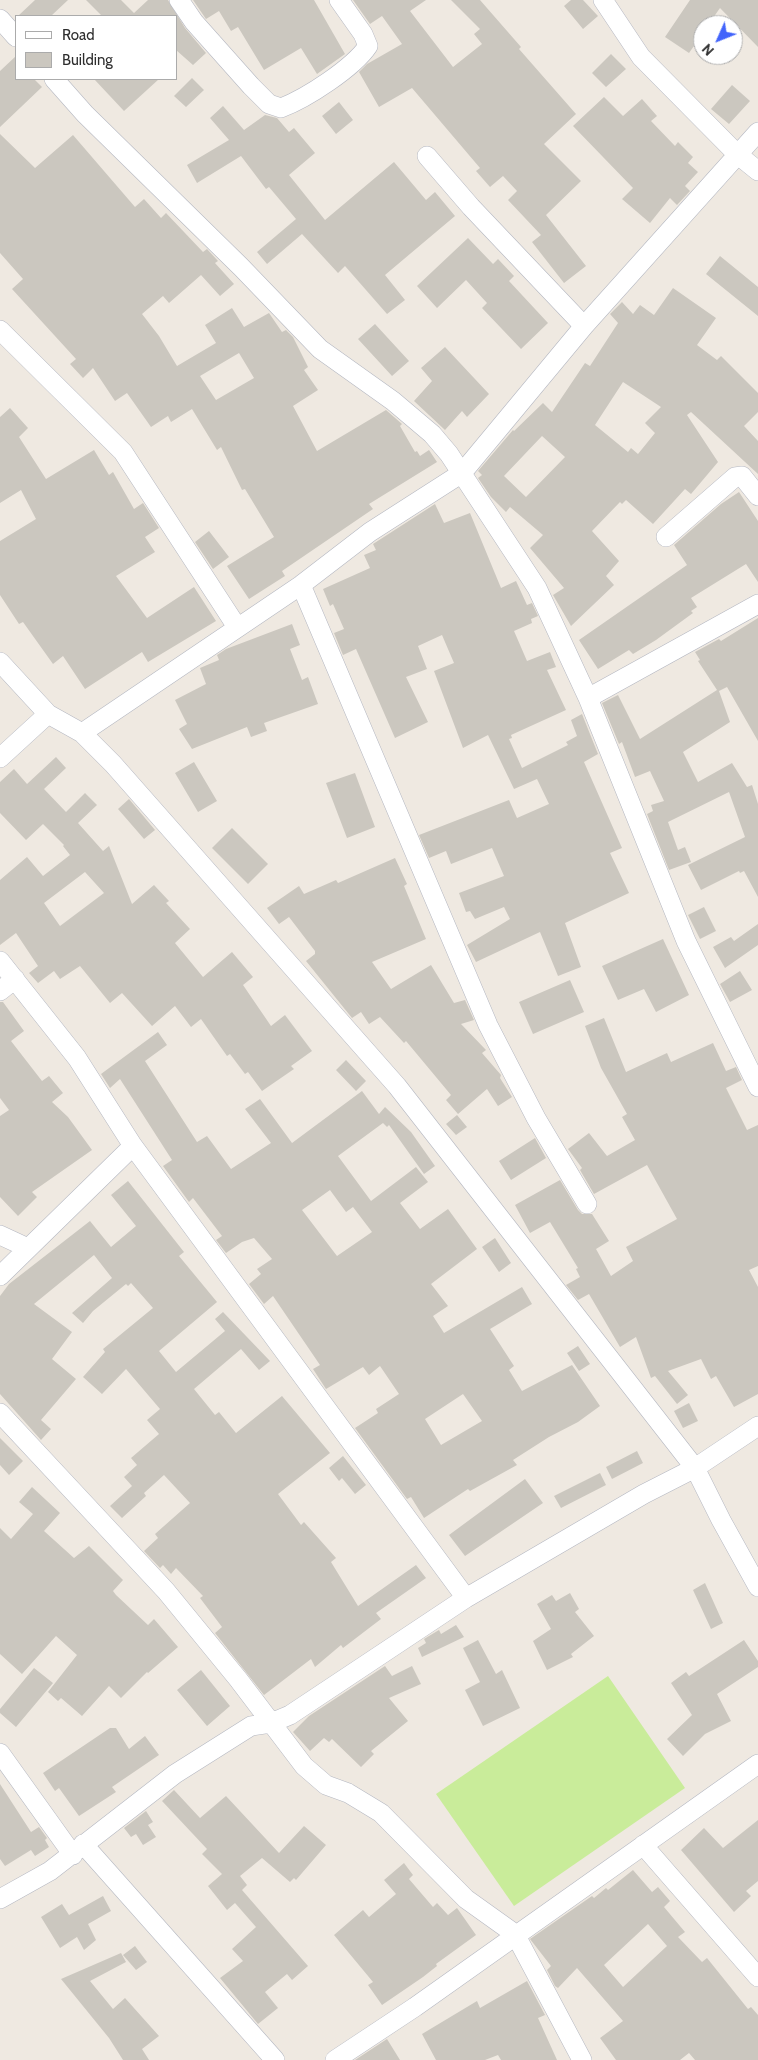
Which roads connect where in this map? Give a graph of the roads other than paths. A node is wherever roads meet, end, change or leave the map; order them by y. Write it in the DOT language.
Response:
graph roads {
  1 [pos="178,0"];
  2 [pos="340,0"];
  3 [pos="603,0"];
  4 [pos="0,19"];
  5 [pos="15,36"];
  6 [pos="55,80"];
  7 [pos="758,132"];
  8 [pos="737,154"];
  9 [pos="427,156"];
  10 [pos="758,171"];
  11 [pos="584,326"];
  12 [pos="0,330"];
  13 [pos="462,473"];
  14 [pos="758,496"];
  15 [pos="666,537"];
  16 [pos="301,585"];
  17 [pos="758,604"];
  18 [pos="237,627"];
  19 [pos="0,662"];
  20 [pos="588,698"];
  21 [pos="48,714"];
  22 [pos="82,733"];
  23 [pos="0,758"];
  24 [pos="0,961"];
  25 [pos="15,979"];
  26 [pos="0,990"];
  27 [pos="758,1088"];
  28 [pos="133,1146"];
  29 [pos="587,1204"];
  30 [pos="0,1235"];
  31 [pos="28,1248"];
  32 [pos="0,1276"];
  33 [pos="0,1412"];
  34 [pos="758,1426"];
  35 [pos="695,1468"];
  36 [pos="758,1587"];
  37 [pos="466,1598"];
  38 [pos="272,1723"];
  39 [pos="0,1753"];
  40 [pos="758,1764"];
  41 [pos="643,1845"];
  42 [pos="78,1850"];
  43 [pos="0,1899"];
  44 [pos="515,1934"];
  45 [pos="758,1977"];
  46 [pos="276,2060"];
  47 [pos="335,2060"];
  48 [pos="582,2060"];
  1 -- 2 [label="street"];
  3 -- 8 [label="street"];
  4 -- 5 [label="street"];
  6 -- 13 [label="street"];
  7 -- 8 [label="street"];
  8 -- 10 [label="street"];
  8 -- 11 [label="street"];
  9 -- 11 [label="street"];
  11 -- 13 [label="street"];
  12 -- 18 [label="street"];
  13 -- 16 [label="street"];
  13 -- 20 [label="street"];
  14 -- 15 [label="street"];
  16 -- 18 [label="street"];
  16 -- 29 [label="street"];
  17 -- 20 [label="street"];
  18 -- 22 [label="street"];
  19 -- 21 [label="street"];
  20 -- 27 [label="street"];
  21 -- 22 [label="street"];
  21 -- 23 [label="street"];
  22 -- 35 [label="street"];
  24 -- 25 [label="street"];
  25 -- 26 [label="street"];
  25 -- 28 [label="street"];
  28 -- 31 [label="street"];
  28 -- 37 [label="street"];
  30 -- 31 [label="street"];
  31 -- 32 [label="street"];
  33 -- 38 [label="street"];
  34 -- 35 [label="street"];
  35 -- 36 [label="street"];
  35 -- 37 [label="street"];
  37 -- 38 [label="street"];
  38 -- 42 [label="street"];
  38 -- 44 [label="street"];
  39 -- 42 [label="street"];
  40 -- 41 [label="street"];
  41 -- 44 [label="street"];
  41 -- 45 [label="street"];
  42 -- 43 [label="street"];
  42 -- 46 [label="street"];
  44 -- 47 [label="street"];
  44 -- 48 [label="street"];
}
